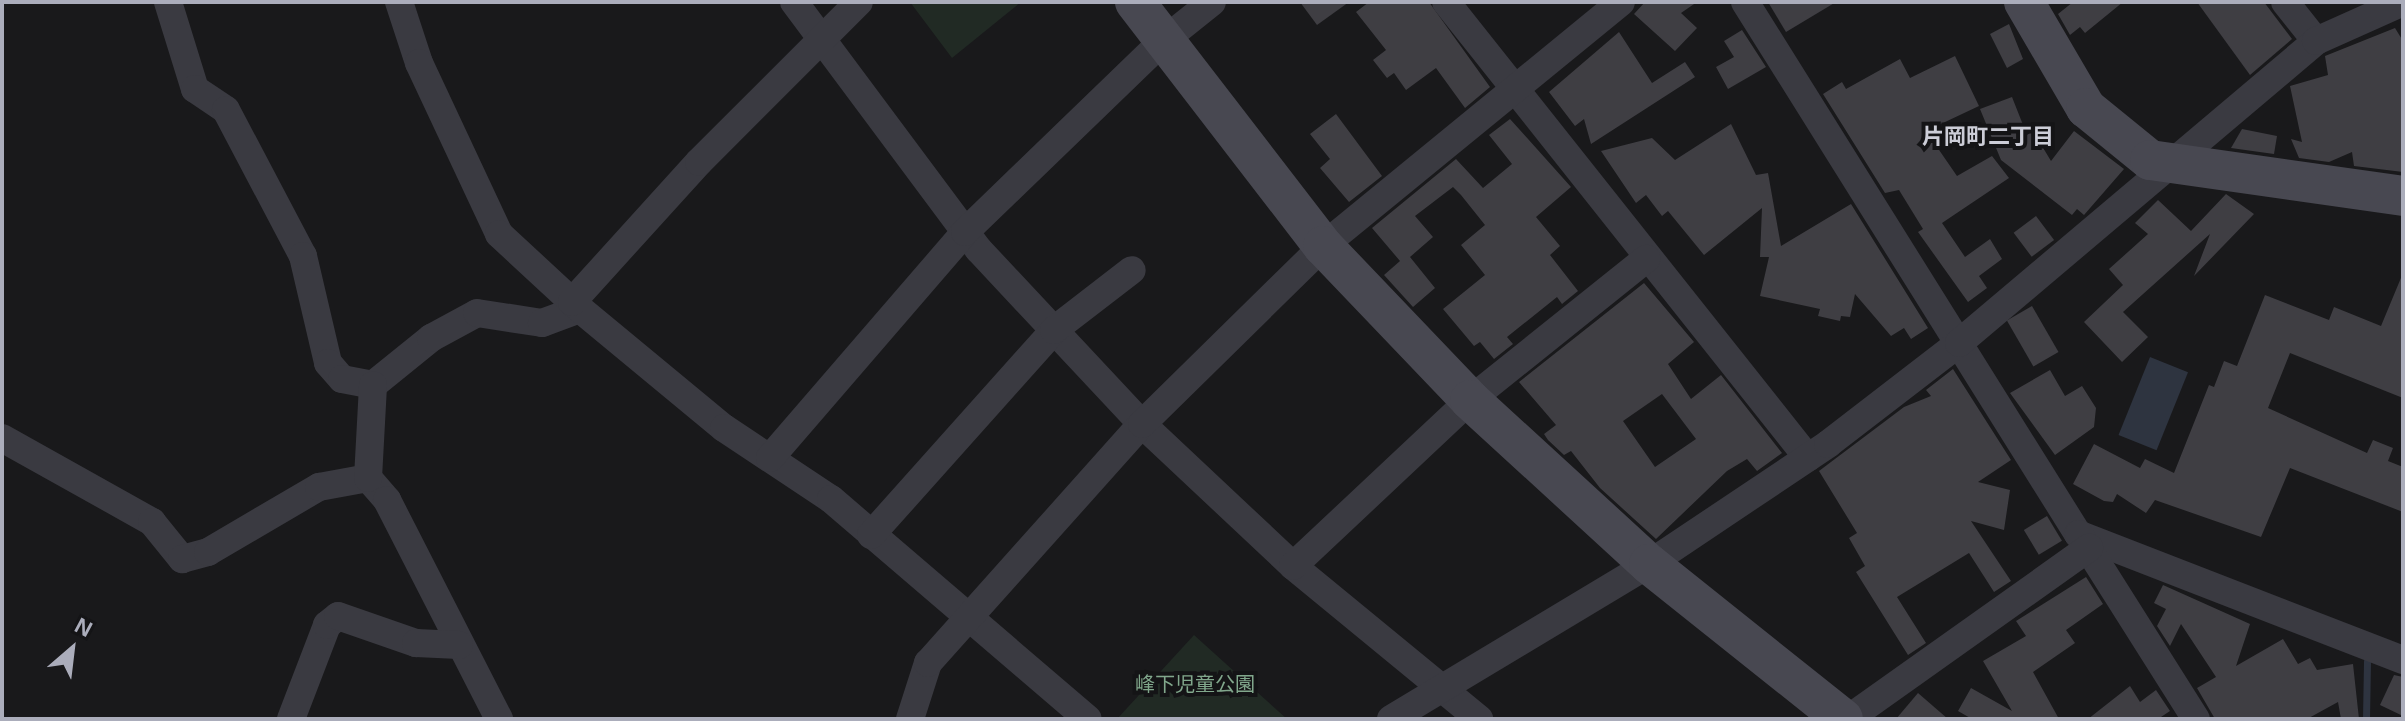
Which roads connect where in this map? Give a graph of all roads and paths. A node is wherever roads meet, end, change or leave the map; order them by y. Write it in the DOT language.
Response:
graph roads {
  1 [pos="168,2"];
  2 [pos="399,2"];
  3 [pos="794,2"];
  4 [pos="859,2"];
  5 [pos="1135,2"];
  6 [pos="1212,2"];
  7 [pos="1446,2"];
  8 [pos="1621,2"];
  9 [pos="1745,2"];
  10 [pos="2024,2"];
  11 [pos="2285,2"];
  12 [pos="2403,2"];
  13 [pos="817,38"];
  14 [pos="2316,41"];
  15 [pos="1162,42"];
  16 [pos="1514,95"];
  17 [pos="2167,165"];
  18 [pos="2403,196"];
  19 [pos="965,232"];
  20 [pos="1323,246"];
  21 [pos="1646,259"];
  22 [pos="1132,270"];
  23 [pos="576,306"];
  24 [pos="1054,330"];
  25 [pos="1959,343"];
  26 [pos="373,385"];
  27 [pos="1470,400"];
  28 [pos="1142,424"];
  29 [pos="2,438"];
  30 [pos="770,458"];
  31 [pos="1808,458"];
  32 [pos="368,478"];
  33 [pos="871,535"];
  34 [pos="2084,541"];
  35 [pos="1649,564"];
  36 [pos="1293,566"];
  37 [pos="967,615"];
  38 [pos="459,645"];
  39 [pos="2403,660"];
  40 [pos="1437,688"];
  41 [pos="496,717"];
  42 [pos="291,719"];
  43 [pos="910,719"];
  44 [pos="1088,719"];
  45 [pos="1391,719"];
  46 [pos="1479,719"];
  47 [pos="1845,719"];
  48 [pos="2196,719"];
  1 -- 26 [label="street"];
  2 -- 23 [label="street"];
  3 -- 13 [label="street"];
  4 -- 13 [label="street"];
  5 -- 15 [label="street"];
  6 -- 15 [label="street"];
  7 -- 16 [label="street"];
  8 -- 16 [label="street"];
  9 -- 25 [label="street"];
  10 -- 17 [label="street"];
  11 -- 14 [label="street"];
  12 -- 14 [label="street"];
  13 -- 19 [label="street"];
  13 -- 23 [label="street"];
  14 -- 17 [label="street"];
  15 -- 19 [label="street"];
  15 -- 20 [label="street"];
  16 -- 20 [label="street"];
  16 -- 21 [label="street"];
  17 -- 18 [label="street"];
  17 -- 25 [label="street"];
  19 -- 24 [label="street"];
  19 -- 30 [label="street"];
  20 -- 27 [label="street"];
  20 -- 28 [label="street"];
  21 -- 27 [label="street"];
  21 -- 31 [label="street"];
  22 -- 24 [label="street"];
  23 -- 26 [label="street"];
  23 -- 30 [label="street"];
  24 -- 28 [label="street"];
  24 -- 33 [label="street"];
  25 -- 31 [label="street"];
  25 -- 34 [label="street"];
  26 -- 32 [label="street"];
  27 -- 35 [label="street"];
  27 -- 36 [label="street"];
  28 -- 36 [label="street"];
  28 -- 37 [label="street"];
  29 -- 32 [label="street"];
  30 -- 33 [label="street"];
  31 -- 35 [label="street"];
  32 -- 38 [label="street"];
  33 -- 37 [label="street"];
  34 -- 39 [label="street"];
  34 -- 47 [label="street"];
  34 -- 48 [label="street"];
  35 -- 40 [label="street"];
  35 -- 47 [label="street"];
  36 -- 40 [label="street"];
  37 -- 43 [label="street"];
  37 -- 44 [label="street"];
  38 -- 41 [label="street"];
  38 -- 42 [label="street"];
  40 -- 45 [label="street"];
  40 -- 46 [label="street"];
}
